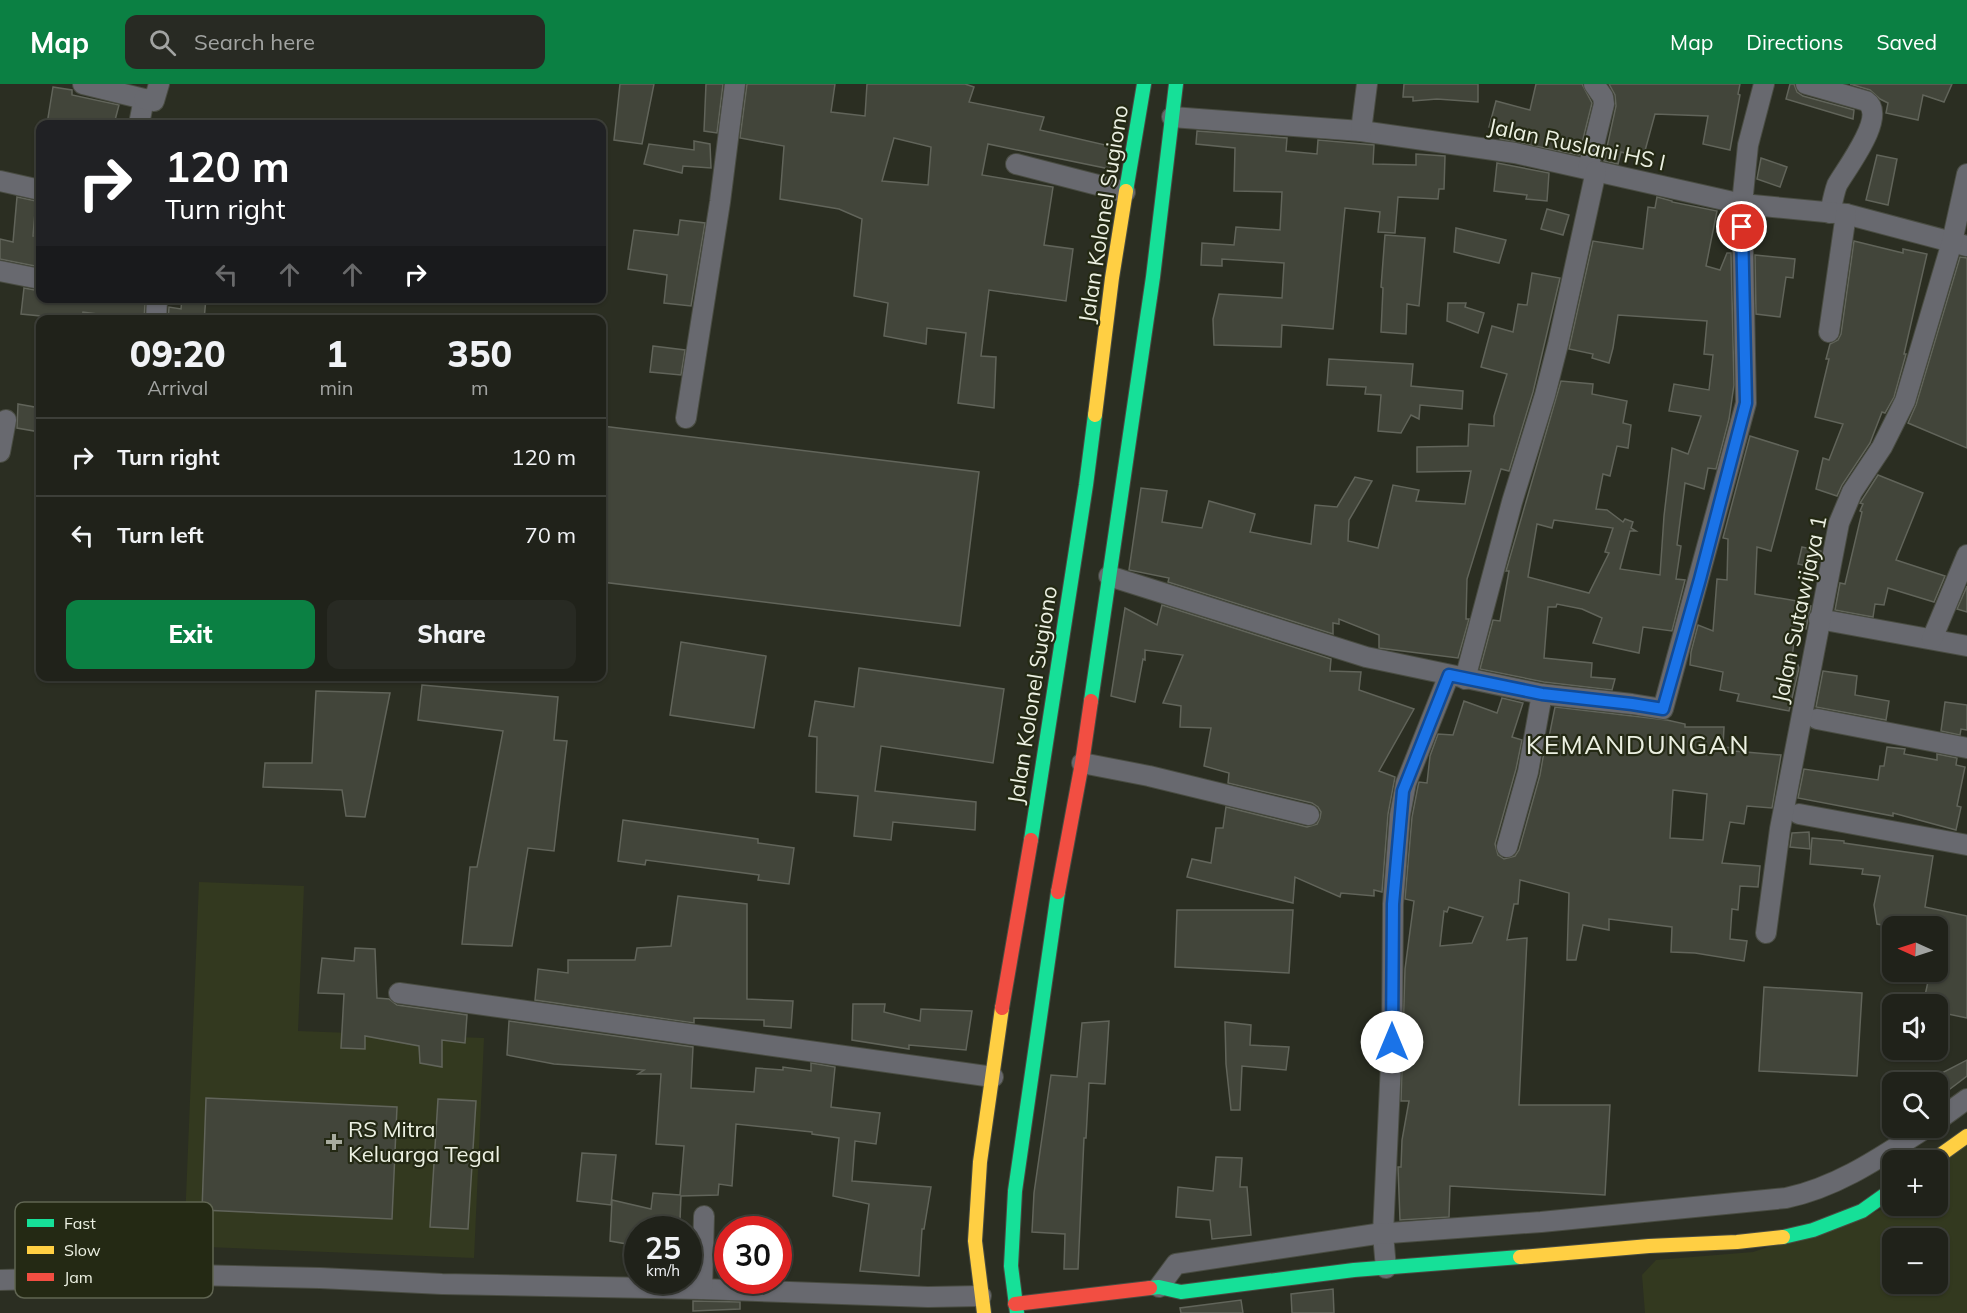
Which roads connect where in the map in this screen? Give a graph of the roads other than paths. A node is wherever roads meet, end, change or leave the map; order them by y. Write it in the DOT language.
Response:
graph roads {
  1 [pos="83,84"];
  2 [pos="159,84"];
  3 [pos="735,84"];
  4 [pos="1144,84"];
  5 [pos="1176,84"];
  6 [pos="1367,84"];
  7 [pos="1594,84"];
  8 [pos="1764,84"];
  9 [pos="1806,84"];
  10 [pos="144,99"];
  11 [pos="1172,117"];
  12 [pos="140,120"];
  13 [pos="1361,130"];
  14 [pos="1016,164"];
  15 [pos="1592,170"];
  16 [pos="1967,174"];
  17 [pos="0,181"];
  18 [pos="36,189"];
  19 [pos="1125,192"];
  20 [pos="1742,204"];
  21 [pos="1838,213"];
  22 [pos="1960,244"];
  23 [pos="0,271"];
  24 [pos="36,278"];
  25 [pos="1829,332"];
  26 [pos="686,418"];
  27 [pos="6,420"];
  28 [pos="0,452"];
  29 [pos="1967,555"];
  30 [pos="1109,576"];
  31 [pos="1819,619"];
  32 [pos="1932,639"];
  33 [pos="1967,646"];
  34 [pos="1457,677"];
  35 [pos="1542,694"];
  36 [pos="1817,718"];
  37 [pos="1967,748"];
  38 [pos="1082,763"];
  39 [pos="1799,814"];
  40 [pos="1309,815"];
  41 [pos="1967,845"];
  42 [pos="1507,847"];
  43 [pos="1766,933"];
  44 [pos="399,993"];
  45 [pos="993,1077"];
  46 [pos="1967,1099"];
  47 [pos="1948,1113"];
  48 [pos="1967,1136"];
  49 [pos="1910,1138"];
  50 [pos="1947,1150"];
  51 [pos="1882,1197"];
  52 [pos="704,1216"];
  53 [pos="1383,1234"];
  54 [pos="1386,1268"];
  55 [pos="213,1275"];
  56 [pos="0,1280"];
  57 [pos="15,1280"];
  58 [pos="1160,1287"];
  59 [pos="624,1288"];
  60 [pos="702,1289"];
  61 [pos="983,1305"];
  62 [pos="1016,1308"];
  1 -- 10 [label="street"];
  2 -- 10 [label="street"];
  3 -- 26 [label="street"];
  4 -- 19 [label="main road, Jalan Kolonel Sugiono"];
  5 -- 11 [label="main road"];
  6 -- 13 [label="street"];
  7 -- 15 [label="street"];
  8 -- 20 [label="street"];
  9 -- 21 [label="street"];
  10 -- 12 [label="street"];
  11 -- 13 [label="street, Jalan Ruslani HS I"];
  11 -- 30 [label="main road"];
  13 -- 15 [label="street, Jalan Ruslani HS I"];
  14 -- 19 [label="street"];
  15 -- 20 [label="street, Jalan Ruslani HS I"];
  15 -- 34 [label="street"];
  16 -- 22 [label="street, Jalan Sutawijaya 1"];
  17 -- 18 [label="street"];
  19 -- 45 [label="main road, Jalan Kolonel Sugiono"];
  20 -- 21 [label="street, Jalan Ruslani HS I"];
  20 -- 35 [label="street"];
  21 -- 22 [label="street, Jalan Ruslani HS I"];
  21 -- 25 [label="street"];
  22 -- 31 [label="street, Jalan Sutawijaya 1"];
  23 -- 24 [label="street"];
  27 -- 28 [label="street"];
  29 -- 32 [label="street"];
  30 -- 34 [label="street"];
  30 -- 38 [label="main road"];
  31 -- 32 [label="street"];
  31 -- 43 [label="street, Jalan Sutawijaya 1"];
  32 -- 33 [label="street"];
  34 -- 35 [label="street"];
  34 -- 53 [label="street"];
  35 -- 42 [label="street"];
  36 -- 37 [label="street"];
  38 -- 40 [label="street"];
  38 -- 62 [label="main road"];
  39 -- 41 [label="street"];
  44 -- 45 [label="street"];
  45 -- 61 [label="main road, Jalan Kolonel Sugiono"];
  46 -- 47 [label="street"];
  48 -- 50 [label="main road"];
  49 -- 53 [label="street"];
  51 -- 54 [label="main road"];
  52 -- 60 [label="street"];
  53 -- 54 [label="street"];
  53 -- 58 [label="street"];
  54 -- 58 [label="main road"];
  55 -- 59 [label="street"];
  56 -- 57 [label="street"];
  58 -- 62 [label="main road"];
  60 -- 61 [label="street"];
}
